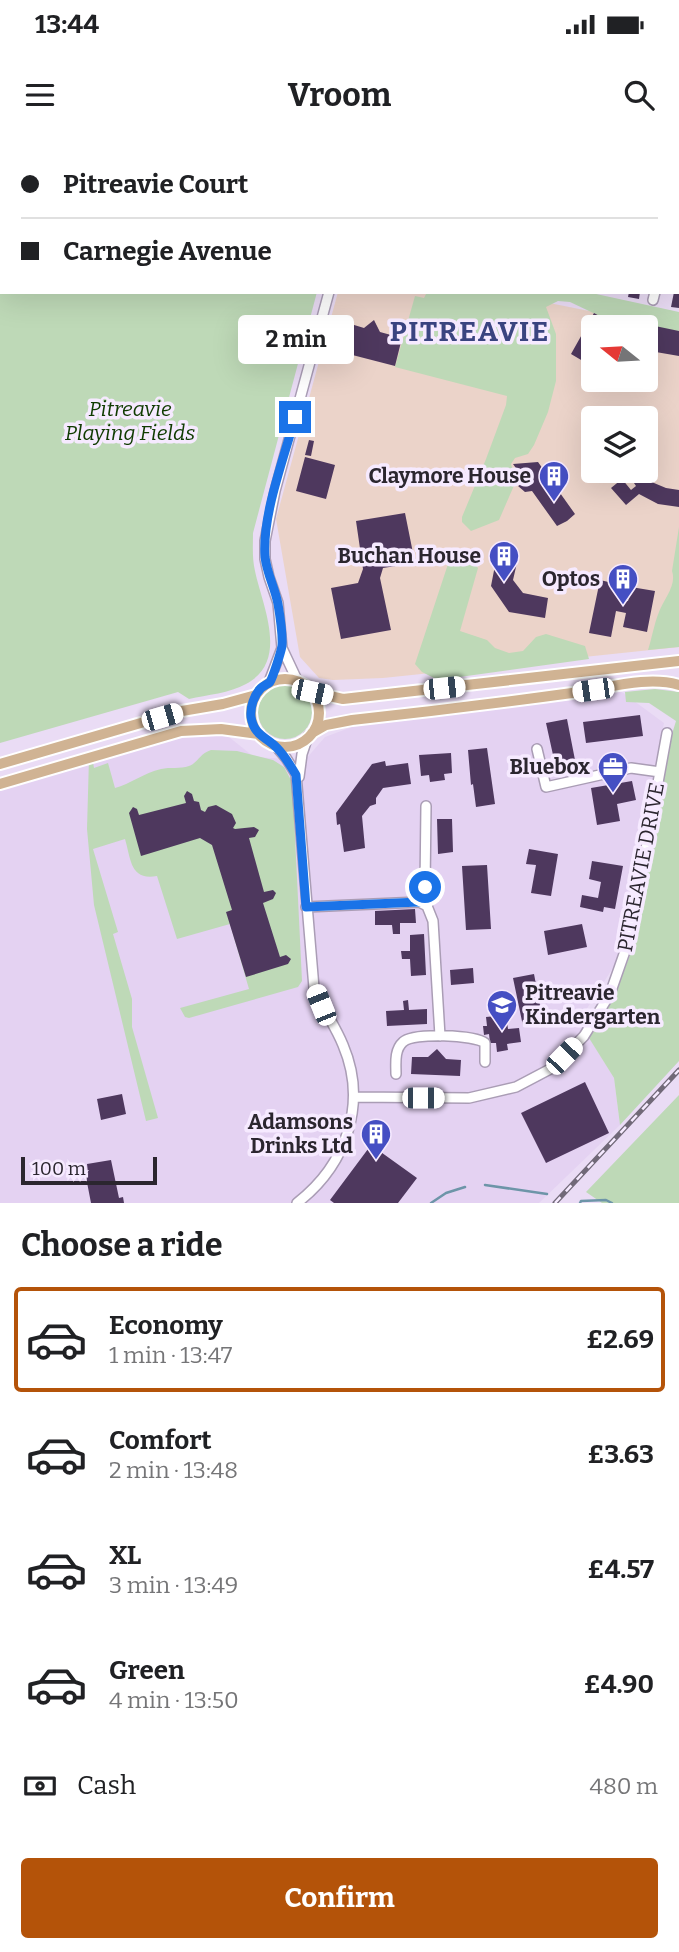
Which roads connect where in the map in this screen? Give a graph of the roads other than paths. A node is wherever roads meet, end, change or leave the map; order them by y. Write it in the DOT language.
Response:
graph roads {
  1 [pos="328,294"];
  2 [pos="282,648"];
  3 [pos="679,661"];
  4 [pos="270,682"];
  5 [pos="298,682"];
  6 [pos="679,685"];
  7 [pos="312,692"];
  8 [pos="256,695"];
  9 [pos="667,733"];
  10 [pos="259,734"];
  11 [pos="310,735"];
  12 [pos="275,745"];
  13 [pos="537,749"];
  14 [pos="0,764"];
  15 [pos="660,772"];
  16 [pos="0,784"];
  17 [pos="299,796"];
  18 [pos="426,806"];
  19 [pos="419,902"];
  20 [pos="306,907"];
  21 [pos="440,1036"];
  22 [pos="485,1062"];
  23 [pos="396,1074"];
  24 [pos="354,1097"];
  25 [pos="297,1203"];
  1 -- 2 [label="street"];
  2 -- 4 [label="street"];
  2 -- 5 [label="street"];
  3 -- 7 [label="main road"];
  4 -- 5 [label="main road"];
  4 -- 8 [label="main road"];
  5 -- 7 [label="main road"];
  6 -- 11 [label="main road"];
  7 -- 11 [label="main road"];
  8 -- 10 [label="main road"];
  8 -- 14 [label="main road"];
  9 -- 15 [label="street, PITREAVIE DRIVE"];
  10 -- 12 [label="main road"];
  10 -- 16 [label="main road"];
  11 -- 12 [label="main road"];
  11 -- 17 [label="street"];
  12 -- 17 [label="street"];
  13 -- 15 [label="street"];
  15 -- 24 [label="street, PITREAVIE DRIVE"];
  17 -- 20 [label="street"];
  18 -- 19 [label="street"];
  19 -- 20 [label="street"];
  19 -- 21 [label="street"];
  20 -- 24 [label="street"];
  21 -- 22 [label="street"];
  21 -- 23 [label="street"];
  24 -- 25 [label="street"];
}
